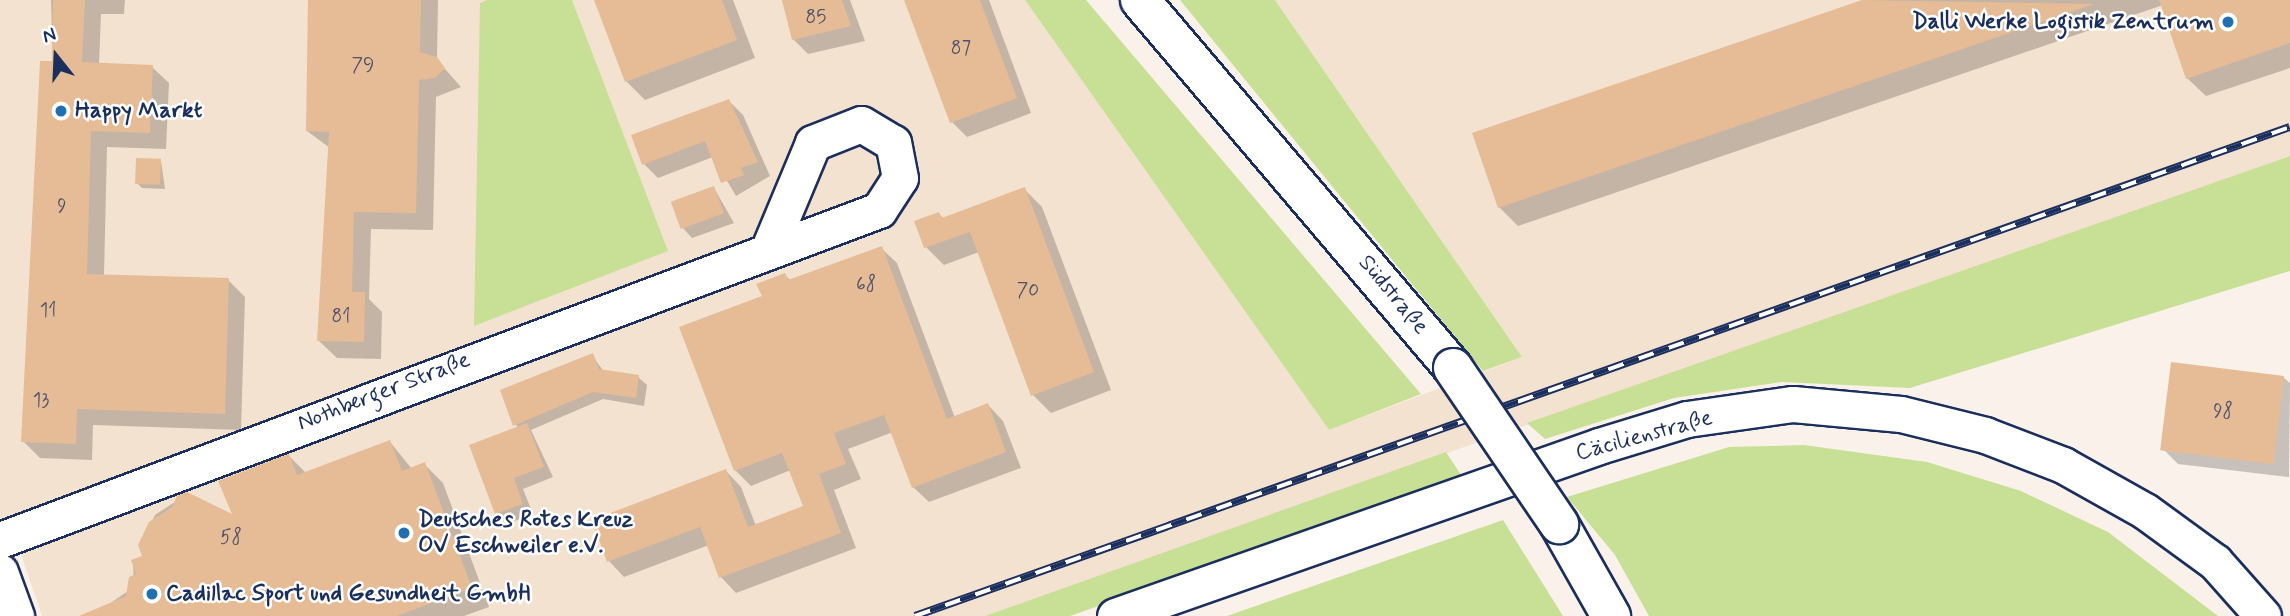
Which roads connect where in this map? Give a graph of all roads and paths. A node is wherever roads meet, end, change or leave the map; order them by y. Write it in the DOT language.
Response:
graph roads {
  1 [pos="1140,0"];
  2 [pos="769,248"];
  3 [pos="0,540"];
  4 [pos="0,572"];
  5 [pos="16,616"];
  6 [pos="1115,616"];
  7 [pos="1611,616"];
  8 [pos="2263,616"];
  1 -- 7 [label="main road, Südstraße, bridge"];
  2 -- 3 [label="street, Nothberger Straße"];
  4 -- 5 [label="street"];
  6 -- 8 [label="street, Cäcilienstraße"];
}
